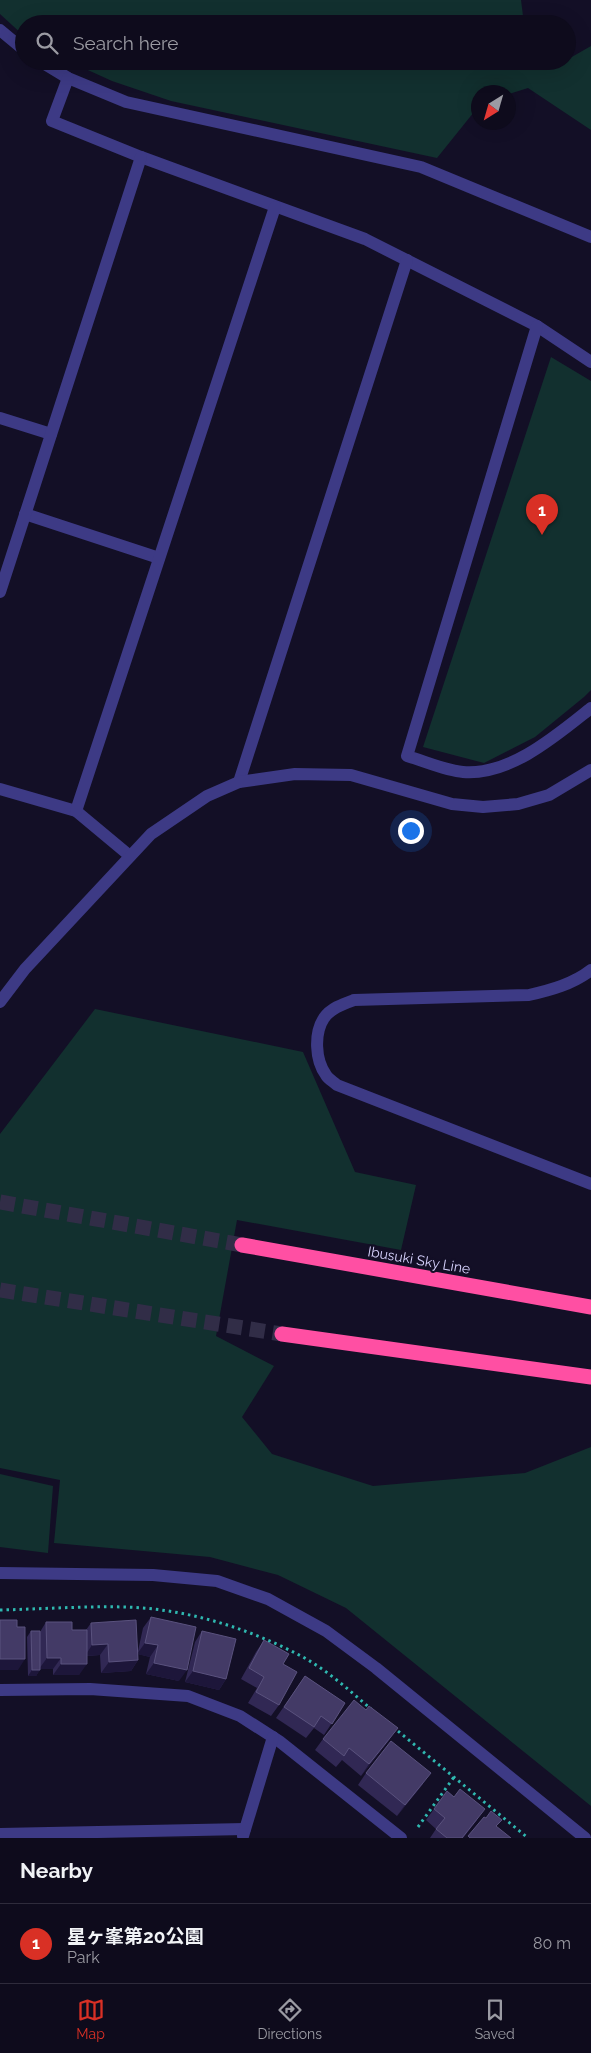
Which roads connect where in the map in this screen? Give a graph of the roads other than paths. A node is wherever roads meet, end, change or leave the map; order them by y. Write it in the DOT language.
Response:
graph roads {
  1 [pos="0,30"];
  2 [pos="15,42"];
  3 [pos="55,70"];
  4 [pos="68,78"];
  5 [pos="141,157"];
  6 [pos="275,207"];
  7 [pos="591,237"];
  8 [pos="407,260"];
  9 [pos="536,326"];
  10 [pos="591,362"];
  11 [pos="0,418"];
  12 [pos="51,434"];
  13 [pos="25,514"];
  14 [pos="159,558"];
  15 [pos="0,592"];
  16 [pos="591,708"];
  17 [pos="591,770"];
  18 [pos="239,782"];
  19 [pos="0,789"];
  20 [pos="76,811"];
  21 [pos="130,856"];
  22 [pos="591,970"];
  23 [pos="0,1002"];
  24 [pos="591,1184"];
  25 [pos="242,1245"];
  26 [pos="591,1307"];
  27 [pos="282,1334"];
  28 [pos="591,1377"];
  29 [pos="0,1573"];
  30 [pos="0,1690"];
  31 [pos="273,1737"];
  32 [pos="0,1834"];
  33 [pos="244,1834"];
  34 [pos="396,1836"];
  35 [pos="585,1838"];
  1 -- 2 [label="street"];
  3 -- 4 [label="street"];
  4 -- 5 [label="street"];
  4 -- 7 [label="street"];
  5 -- 6 [label="street"];
  5 -- 12 [label="street"];
  6 -- 8 [label="street"];
  6 -- 14 [label="street"];
  8 -- 9 [label="street"];
  8 -- 18 [label="street"];
  9 -- 10 [label="street"];
  9 -- 16 [label="street"];
  11 -- 12 [label="street"];
  12 -- 13 [label="street"];
  13 -- 14 [label="street"];
  13 -- 15 [label="street"];
  14 -- 20 [label="street"];
  17 -- 18 [label="street"];
  18 -- 21 [label="street"];
  19 -- 20 [label="street"];
  20 -- 21 [label="street"];
  21 -- 23 [label="street"];
  22 -- 24 [label="street"];
  25 -- 26 [label="highway, Ibusuki Sky Line"];
  27 -- 28 [label="highway"];
  29 -- 35 [label="street"];
  30 -- 31 [label="street"];
  31 -- 33 [label="street"];
  31 -- 34 [label="street"];
  32 -- 33 [label="street"];
}
